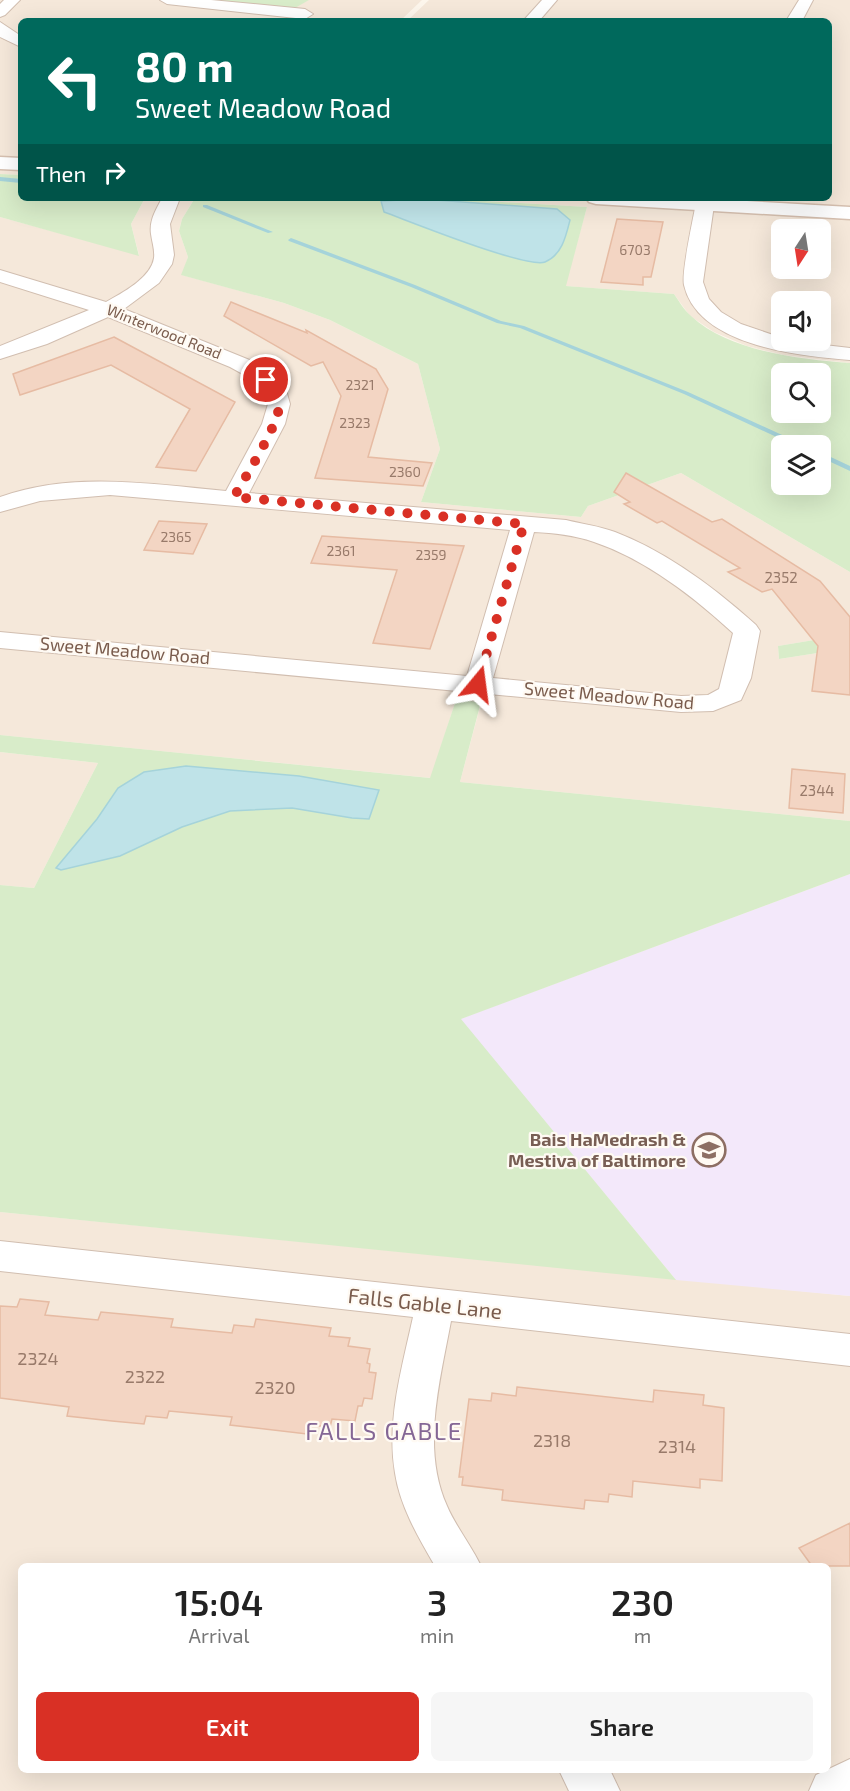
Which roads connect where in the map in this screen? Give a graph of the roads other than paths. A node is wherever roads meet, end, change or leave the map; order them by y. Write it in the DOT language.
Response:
graph roads {
  1 [pos="13,0"];
  2 [pos="167,0"];
  3 [pos="550,0"];
  4 [pos="806,0"];
  5 [pos="0,12"];
  6 [pos="305,14"];
  7 [pos="534,18"];
  8 [pos="796,18"];
  9 [pos="0,27"];
  10 [pos="18,40"];
  11 [pos="0,163"];
  12 [pos="18,164"];
  13 [pos="170,201"];
  14 [pos="705,201"];
  15 [pos="850,213"];
  16 [pos="0,276"];
  17 [pos="107,309"];
  18 [pos="0,353"];
  19 [pos="850,354"];
  20 [pos="234,497"];
  21 [pos="0,505"];
  22 [pos="524,524"];
  23 [pos="0,640"];
  24 [pos="478,684"];
  25 [pos="0,1256"];
  26 [pos="435,1305"];
  27 [pos="850,1350"];
  28 [pos="457,1563"];
  29 [pos="585,1773"];
  30 [pos="850,1782"];
  31 [pos="596,1791"];
  32 [pos="833,1791"];
  1 -- 5 [label="street"];
  2 -- 6 [label="street"];
  3 -- 7 [label="street"];
  4 -- 8 [label="street"];
  9 -- 10 [label="street"];
  11 -- 12 [label="main road"];
  13 -- 17 [label="street"];
  14 -- 15 [label="main road"];
  14 -- 19 [label="street"];
  16 -- 17 [label="street, Winterwood Road"];
  17 -- 18 [label="street"];
  17 -- 20 [label="street, Winterwood Road"];
  20 -- 21 [label="street, Sweet Meadow Road"];
  20 -- 22 [label="street, Sweet Meadow Road"];
  22 -- 24 [label="street"];
  22 -- 24 [label="street, Sweet Meadow Road"];
  23 -- 24 [label="street, Sweet Meadow Road"];
  25 -- 26 [label="street, Falls Gable Lane"];
  26 -- 27 [label="street, Falls Gable Lane"];
  26 -- 28 [label="street"];
  29 -- 31 [label="street"];
  30 -- 32 [label="street"];
}
